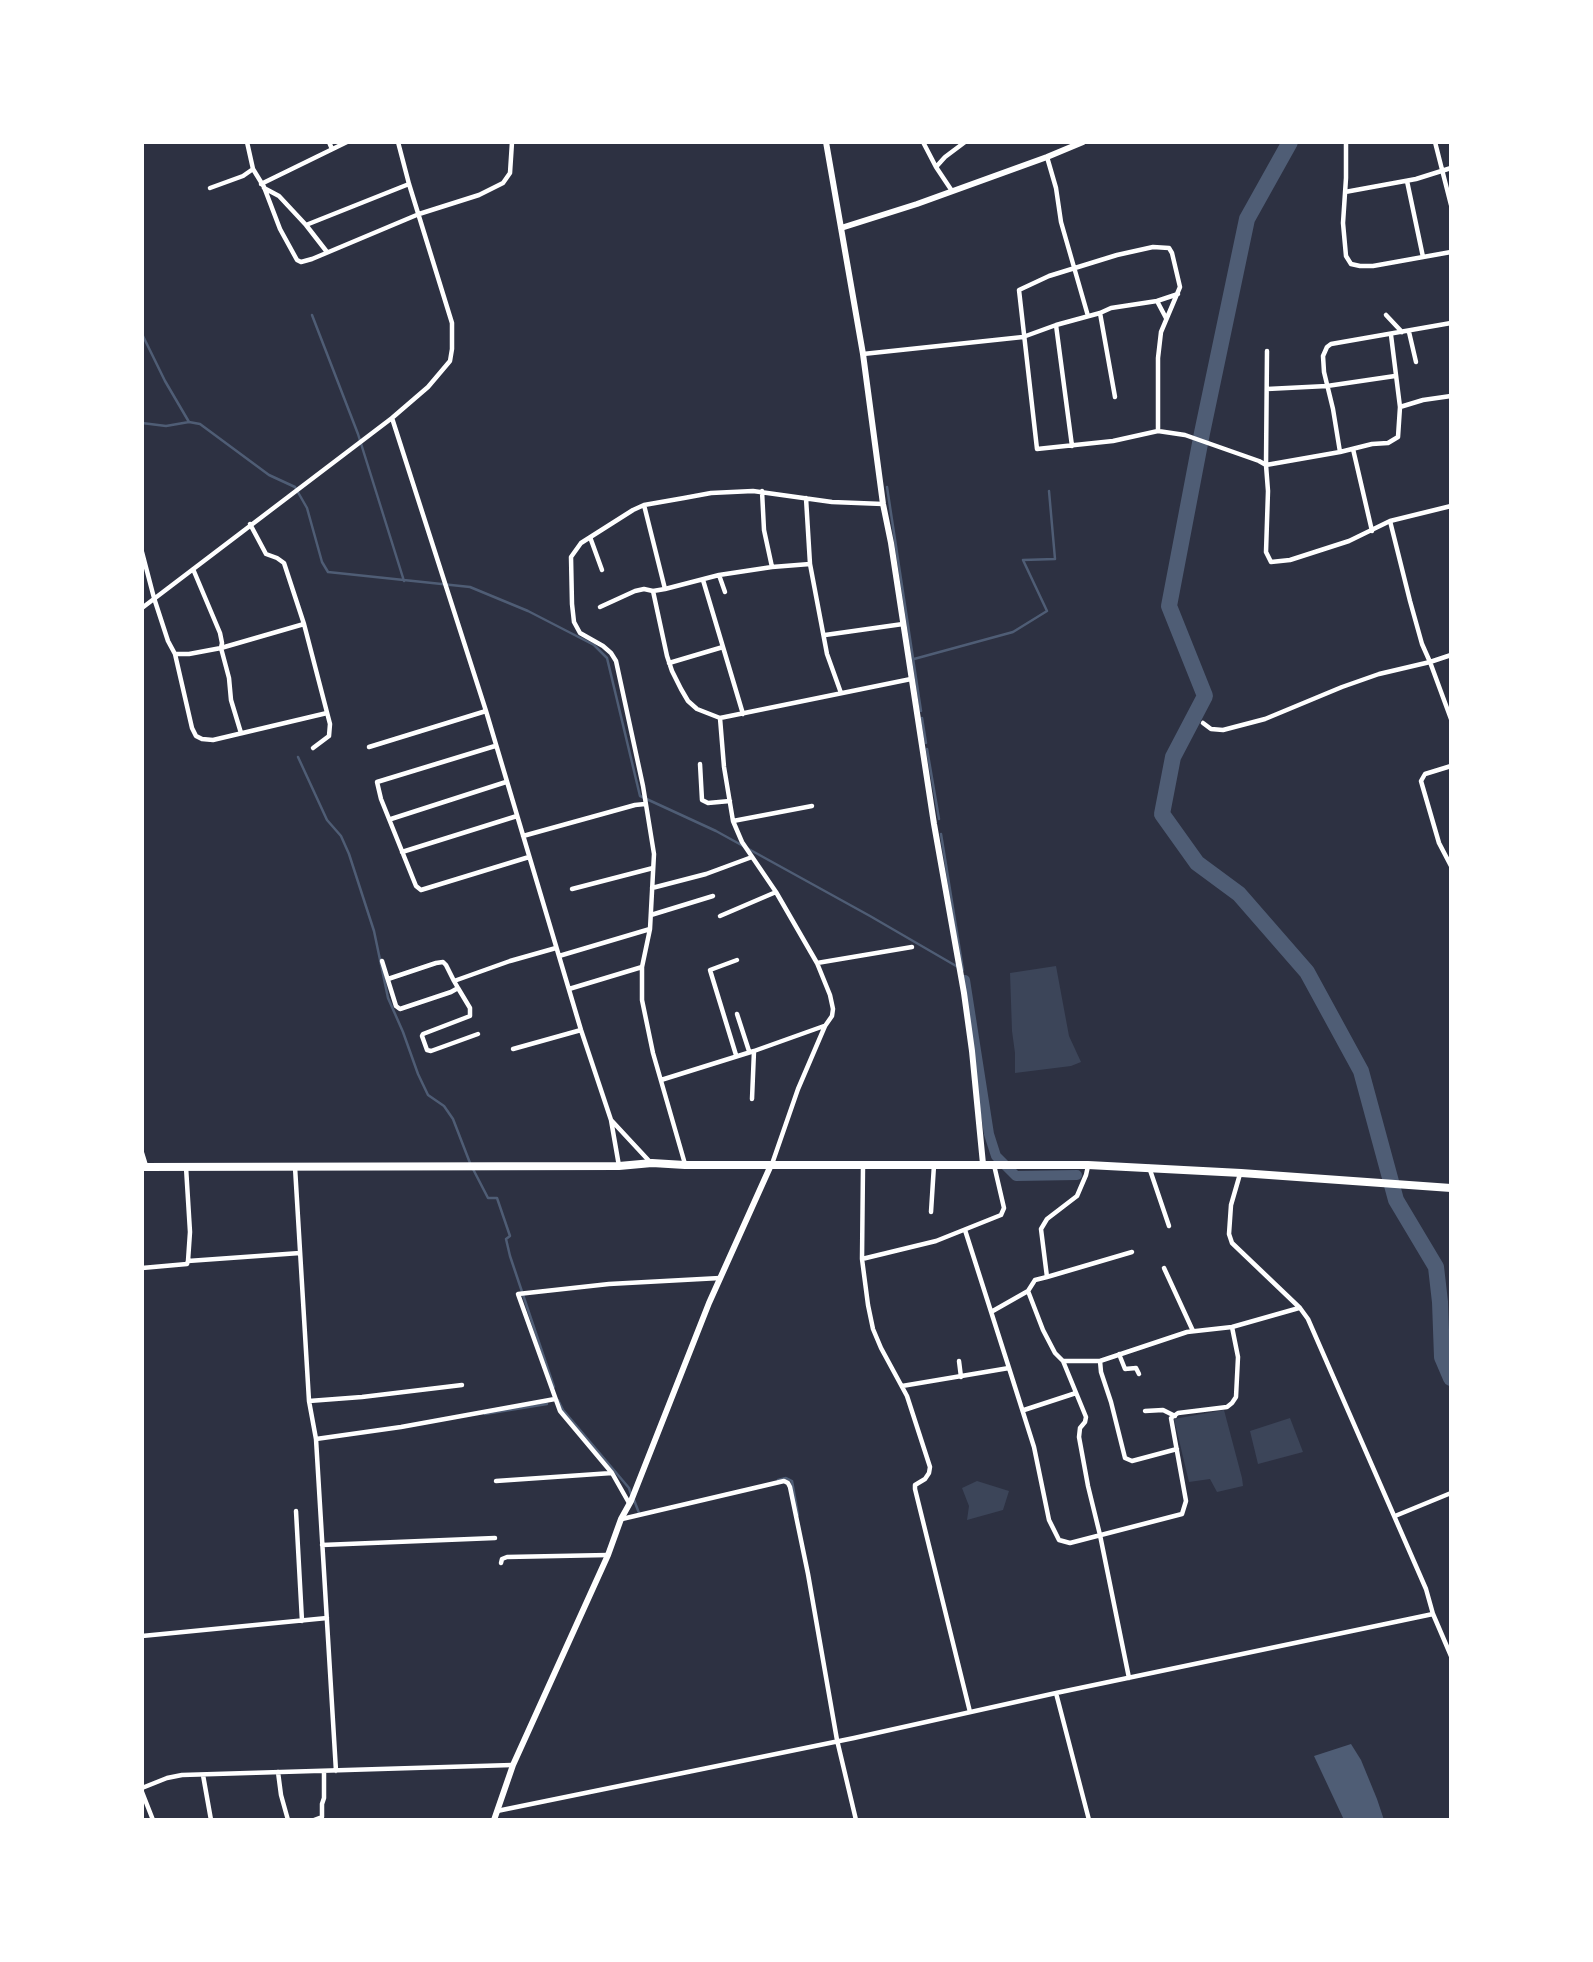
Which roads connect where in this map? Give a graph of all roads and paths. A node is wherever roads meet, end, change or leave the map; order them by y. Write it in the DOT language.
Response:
graph roads {
  1 [pos="247,142"];
  2 [pos="329,142"];
  3 [pos="347,142"];
  4 [pos="398,142"];
  5 [pos="512,142"];
  6 [pos="826,142"];
  7 [pos="923,142"];
  8 [pos="965,142"];
  9 [pos="1083,142"];
  10 [pos="1346,142"];
  11 [pos="1435,142"];
  12 [pos="332,149"];
  13 [pos="1047,157"];
  14 [pos="936,167"];
  15 [pos="1451,168"];
  16 [pos="253,169"];
  17 [pos="1443,170"];
  18 [pos="1407,181"];
  19 [pos="409,184"];
  20 [pos="262,186"];
  21 [pos="210,188"];
  22 [pos="952,191"];
  23 [pos="1345,192"];
  24 [pos="1451,205"];
  25 [pos="419,214"];
  26 [pos="306,225"];
  27 [pos="841,228"];
  28 [pos="327,252"];
  29 [pos="1451,252"];
  30 [pos="1423,257"];
  31 [pos="1073,269"];
  32 [pos="1178,294"];
  33 [pos="1157,301"];
  34 [pos="1100,313"];
  35 [pos="1386,314"];
  36 [pos="1088,316"];
  37 [pos="1167,318"];
  38 [pos="1451,323"];
  39 [pos="1056,325"];
  40 [pos="1402,332"];
  41 [pos="1409,332"];
  42 [pos="1391,335"];
  43 [pos="1023,337"];
  44 [pos="1267,351"];
  45 [pos="863,354"];
  46 [pos="1416,362"];
  47 [pos="1395,376"];
  48 [pos="1327,386"];
  49 [pos="1267,389"];
  50 [pos="1451,396"];
  51 [pos="1115,397"];
  52 [pos="1400,407"];
  53 [pos="392,418"];
  54 [pos="1158,430"];
  55 [pos="1072,446"];
  56 [pos="1353,449"];
  57 [pos="1340,452"];
  58 [pos="1266,465"];
  59 [pos="762,491"];
  60 [pos="806,498"];
  61 [pos="883,504"];
  62 [pos="644,505"];
  63 [pos="1451,506"];
  64 [pos="1390,521"];
  65 [pos="250,524"];
  66 [pos="1372,531"];
  67 [pos="590,537"];
  68 [pos="142,552"];
  69 [pos="810,564"];
  70 [pos="772,567"];
  71 [pos="193,569"];
  72 [pos="602,570"];
  73 [pos="719,575"];
  74 [pos="703,580"];
  75 [pos="665,589"];
  76 [pos="653,591"];
  77 [pos="725,592"];
  78 [pos="154,598"];
  79 [pos="600,607"];
  80 [pos="142,608"];
  81 [pos="304,624"];
  82 [pos="903,624"];
  83 [pos="825,635"];
  84 [pos="723,647"];
  85 [pos="221,648"];
  86 [pos="175,654"];
  87 [pos="1451,655"];
  88 [pos="1430,662"];
  89 [pos="669,663"];
  90 [pos="911,679"];
  91 [pos="841,693"];
  92 [pos="486,711"];
  93 [pos="327,713"];
  94 [pos="743,714"];
  95 [pos="720,718"];
  96 [pos="1451,719"];
  97 [pos="1203,723"];
  98 [pos="241,733"];
  99 [pos="495,746"];
  100 [pos="369,747"];
  101 [pos="313,748"];
  102 [pos="700,764"];
  103 [pos="1451,765"];
  104 [pos="506,782"];
  105 [pos="730,801"];
  106 [pos="645,804"];
  107 [pos="812,806"];
  108 [pos="517,816"];
  109 [pos="391,819"];
  110 [pos="733,821"];
  111 [pos="523,836"];
  112 [pos="402,852"];
  113 [pos="750,854"];
  114 [pos="529,857"];
  115 [pos="1451,866"];
  116 [pos="653,868"];
  117 [pos="652,888"];
  118 [pos="572,889"];
  119 [pos="776,892"];
  120 [pos="713,896"];
  121 [pos="651,915"];
  122 [pos="720,916"];
  123 [pos="650,929"];
  124 [pos="912,947"];
  125 [pos="556,948"];
  126 [pos="559,956"];
  127 [pos="737,960"];
  128 [pos="382,961"];
  129 [pos="817,963"];
  130 [pos="642,967"];
  131 [pos="388,979"];
  132 [pos="454,981"];
  133 [pos="457,988"];
  134 [pos="569,989"];
  135 [pos="737,1014"];
  136 [pos="825,1026"];
  137 [pos="581,1030"];
  138 [pos="478,1034"];
  139 [pos="513,1049"];
  140 [pos="751,1051"];
  141 [pos="736,1055"];
  142 [pos="661,1080"];
  143 [pos="752,1099"];
  144 [pos="611,1121"];
  145 [pos="142,1153"];
  146 [pos="652,1163"];
  147 [pos="934,1164"];
  148 [pos="983,1164"];
  149 [pos="996,1164"];
  150 [pos="685,1165"];
  151 [pos="772,1165"];
  152 [pos="863,1165"];
  153 [pos="1088,1165"];
  154 [pos="295,1166"];
  155 [pos="619,1166"];
  156 [pos="144,1167"];
  157 [pos="186,1167"];
  158 [pos="1149,1167"];
  159 [pos="1241,1173"];
  160 [pos="1451,1188"];
  161 [pos="931,1212"];
  162 [pos="1169,1226"];
  163 [pos="965,1230"];
  164 [pos="1132,1252"];
  165 [pos="300,1253"];
  166 [pos="862,1259"];
  167 [pos="188,1261"];
  168 [pos="142,1268"];
  169 [pos="1164,1268"];
  170 [pos="1047,1277"];
  171 [pos="720,1278"];
  172 [pos="1027,1291"];
  173 [pos="1300,1308"];
  174 [pos="991,1312"];
  175 [pos="1232,1327"];
  176 [pos="1193,1331"];
  177 [pos="1119,1354"];
  178 [pos="959,1361"];
  179 [pos="1063,1361"];
  180 [pos="1100,1361"];
  181 [pos="1009,1368"];
  182 [pos="1139,1374"];
  183 [pos="961,1377"];
  184 [pos="462,1385"];
  185 [pos="901,1386"];
  186 [pos="1076,1393"];
  187 [pos="555,1399"];
  188 [pos="309,1401"];
  189 [pos="1024,1410"];
  190 [pos="1144,1411"];
  191 [pos="1174,1416"];
  192 [pos="316,1438"];
  193 [pos="1177,1449"];
  194 [pos="612,1473"];
  195 [pos="496,1481"];
  196 [pos="1451,1493"];
  197 [pos="630,1504"];
  198 [pos="296,1511"];
  199 [pos="1395,1516"];
  200 [pos="621,1519"];
  201 [pos="1100,1535"];
  202 [pos="495,1538"];
  203 [pos="322,1545"];
  204 [pos="608,1555"];
  205 [pos="501,1563"];
  206 [pos="1433,1614"];
  207 [pos="327,1618"];
  208 [pos="302,1621"];
  209 [pos="142,1636"];
  210 [pos="1451,1656"];
  211 [pos="1129,1678"];
  212 [pos="1056,1693"];
  213 [pos="970,1712"];
  214 [pos="838,1740"];
  215 [pos="513,1765"];
  216 [pos="324,1771"];
  217 [pos="336,1771"];
  218 [pos="278,1772"];
  219 [pos="203,1775"];
  220 [pos="142,1790"];
  221 [pos="497,1811"];
  222 [pos="153,1820"];
  223 [pos="211,1820"];
  224 [pos="288,1820"];
  225 [pos="315,1820"];
  226 [pos="494,1820"];
  227 [pos="856,1820"];
  228 [pos="1089,1820"];
  1 -- 16 [label="street"];
  2 -- 12 [label="street"];
  3 -- 12 [label="street"];
  4 -- 19 [label="street"];
  5 -- 25 [label="street"];
  6 -- 27 [label="street"];
  7 -- 14 [label="street"];
  8 -- 14 [label="street"];
  9 -- 13 [label="street"];
  10 -- 23 [label="street"];
  11 -- 17 [label="street"];
  12 -- 20 [label="street"];
  13 -- 22 [label="street"];
  13 -- 31 [label="street"];
  14 -- 22 [label="street"];
  15 -- 17 [label="street"];
  16 -- 20 [label="street"];
  16 -- 21 [label="street"];
  17 -- 18 [label="street"];
  17 -- 24 [label="street"];
  18 -- 23 [label="street"];
  18 -- 30 [label="street"];
  19 -- 25 [label="street"];
  19 -- 26 [label="street"];
  20 -- 26 [label="street"];
  20 -- 28 [label="street"];
  22 -- 27 [label="street"];
  23 -- 30 [label="street"];
  25 -- 28 [label="street"];
  25 -- 53 [label="street"];
  26 -- 28 [label="street"];
  27 -- 45 [label="street"];
  29 -- 30 [label="street"];
  31 -- 32 [label="street"];
  31 -- 36 [label="street"];
  31 -- 43 [label="street"];
  32 -- 33 [label="street"];
  32 -- 37 [label="street"];
  33 -- 34 [label="street"];
  33 -- 37 [label="street"];
  34 -- 36 [label="street"];
  34 -- 51 [label="street"];
  35 -- 40 [label="street"];
  36 -- 39 [label="street"];
  37 -- 54 [label="street"];
  38 -- 41 [label="street"];
  39 -- 43 [label="street"];
  39 -- 55 [label="street"];
  40 -- 41 [label="street"];
  40 -- 42 [label="street"];
  41 -- 46 [label="street"];
  42 -- 47 [label="street"];
  42 -- 48 [label="street"];
  43 -- 45 [label="street"];
  43 -- 55 [label="street"];
  44 -- 49 [label="street"];
  45 -- 61 [label="street"];
  47 -- 48 [label="street"];
  47 -- 52 [label="street"];
  48 -- 49 [label="street"];
  48 -- 57 [label="street"];
  49 -- 58 [label="street"];
  50 -- 52 [label="street"];
  52 -- 56 [label="street"];
  53 -- 65 [label="street"];
  53 -- 92 [label="street"];
  54 -- 55 [label="street"];
  54 -- 58 [label="street"];
  56 -- 57 [label="street"];
  56 -- 66 [label="street"];
  57 -- 58 [label="street"];
  58 -- 66 [label="street"];
  59 -- 60 [label="street"];
  59 -- 62 [label="street"];
  59 -- 70 [label="street"];
  60 -- 61 [label="street"];
  60 -- 69 [label="street"];
  61 -- 82 [label="street"];
  62 -- 67 [label="street"];
  62 -- 75 [label="street"];
  63 -- 64 [label="street"];
  64 -- 66 [label="street"];
  64 -- 88 [label="street"];
  65 -- 71 [label="street"];
  65 -- 81 [label="street"];
  67 -- 72 [label="street"];
  67 -- 106 [label="street"];
  68 -- 78 [label="street"];
  69 -- 70 [label="street"];
  69 -- 83 [label="street"];
  70 -- 73 [label="street"];
  71 -- 78 [label="street"];
  71 -- 85 [label="street"];
  73 -- 74 [label="street"];
  73 -- 77 [label="street"];
  74 -- 75 [label="street"];
  74 -- 84 [label="street"];
  75 -- 76 [label="street"];
  76 -- 79 [label="street"];
  76 -- 89 [label="street"];
  78 -- 80 [label="street"];
  78 -- 86 [label="street"];
  81 -- 85 [label="street"];
  81 -- 93 [label="street"];
  82 -- 83 [label="street"];
  82 -- 90 [label="street"];
  83 -- 91 [label="street"];
  84 -- 89 [label="street"];
  84 -- 94 [label="street"];
  85 -- 86 [label="street"];
  85 -- 98 [label="street"];
  86 -- 98 [label="street"];
  87 -- 88 [label="street"];
  88 -- 96 [label="street"];
  88 -- 97 [label="street"];
  89 -- 95 [label="street"];
  90 -- 91 [label="street"];
  90 -- 148 [label="street"];
  91 -- 94 [label="street"];
  92 -- 99 [label="street"];
  92 -- 100 [label="street"];
  93 -- 98 [label="street"];
  93 -- 101 [label="street"];
  94 -- 95 [label="street"];
  95 -- 105 [label="street"];
  99 -- 104 [label="street"];
  99 -- 109 [label="street"];
  102 -- 105 [label="street"];
  103 -- 115 [label="street"];
  104 -- 108 [label="street"];
  104 -- 109 [label="street"];
  105 -- 110 [label="street"];
  106 -- 111 [label="street"];
  106 -- 116 [label="street"];
  107 -- 110 [label="street"];
  108 -- 111 [label="street"];
  108 -- 112 [label="street"];
  109 -- 112 [label="street"];
  110 -- 113 [label="street"];
  111 -- 114 [label="street"];
  112 -- 114 [label="street"];
  113 -- 117 [label="street"];
  113 -- 119 [label="street"];
  114 -- 125 [label="street"];
  116 -- 117 [label="street"];
  116 -- 118 [label="street"];
  117 -- 121 [label="street"];
  119 -- 122 [label="street"];
  119 -- 129 [label="street"];
  120 -- 121 [label="street"];
  121 -- 123 [label="street"];
  123 -- 126 [label="street"];
  123 -- 130 [label="street"];
  124 -- 129 [label="street"];
  125 -- 126 [label="street"];
  125 -- 132 [label="street"];
  126 -- 134 [label="street"];
  127 -- 141 [label="street"];
  128 -- 131 [label="street"];
  129 -- 136 [label="street"];
  130 -- 134 [label="street"];
  130 -- 142 [label="street"];
  131 -- 132 [label="street"];
  131 -- 133 [label="street"];
  132 -- 133 [label="street"];
  133 -- 138 [label="street"];
  134 -- 137 [label="street"];
  135 -- 140 [label="street"];
  136 -- 140 [label="street"];
  136 -- 151 [label="street"];
  137 -- 139 [label="street"];
  137 -- 144 [label="street"];
  140 -- 141 [label="street"];
  140 -- 143 [label="street"];
  141 -- 142 [label="street"];
  142 -- 150 [label="street"];
  144 -- 146 [label="street"];
  144 -- 155 [label="street"];
  145 -- 156 [label="street"];
  146 -- 150 [label="highway"];
  146 -- 155 [label="highway"];
  147 -- 148 [label="highway"];
  147 -- 152 [label="highway"];
  147 -- 161 [label="street"];
  148 -- 149 [label="highway"];
  149 -- 153 [label="highway"];
  149 -- 163 [label="street"];
  150 -- 151 [label="highway"];
  151 -- 152 [label="highway"];
  151 -- 171 [label="street"];
  152 -- 166 [label="street"];
  153 -- 158 [label="highway"];
  153 -- 170 [label="street"];
  154 -- 155 [label="highway"];
  154 -- 157 [label="highway"];
  154 -- 165 [label="street"];
  156 -- 157 [label="highway"];
  157 -- 167 [label="street"];
  158 -- 159 [label="highway"];
  158 -- 162 [label="street"];
  159 -- 160 [label="highway"];
  159 -- 173 [label="street"];
  163 -- 166 [label="street"];
  163 -- 174 [label="street"];
  164 -- 170 [label="street"];
  165 -- 167 [label="street"];
  165 -- 188 [label="street"];
  166 -- 185 [label="street"];
  167 -- 168 [label="street"];
  169 -- 176 [label="street"];
  170 -- 172 [label="street"];
  171 -- 187 [label="street"];
  171 -- 197 [label="street"];
  172 -- 174 [label="street"];
  172 -- 179 [label="street"];
  173 -- 175 [label="street"];
  173 -- 199 [label="street"];
  174 -- 181 [label="street"];
  175 -- 176 [label="street"];
  175 -- 191 [label="street"];
  176 -- 177 [label="street"];
  177 -- 180 [label="street"];
  177 -- 182 [label="street"];
  178 -- 183 [label="street"];
  179 -- 180 [label="street"];
  179 -- 186 [label="street"];
  180 -- 193 [label="street"];
  181 -- 183 [label="street"];
  181 -- 189 [label="street"];
  183 -- 185 [label="street"];
  184 -- 188 [label="street"];
  185 -- 213 [label="street"];
  186 -- 189 [label="street"];
  186 -- 201 [label="street"];
  187 -- 192 [label="street"];
  187 -- 194 [label="street"];
  188 -- 192 [label="street"];
  189 -- 201 [label="street"];
  190 -- 191 [label="street"];
  191 -- 193 [label="street"];
  192 -- 203 [label="street"];
  193 -- 201 [label="street"];
  194 -- 195 [label="street"];
  194 -- 197 [label="street"];
  196 -- 199 [label="street"];
  197 -- 200 [label="street"];
  198 -- 208 [label="street"];
  199 -- 206 [label="street"];
  200 -- 204 [label="street"];
  200 -- 214 [label="street"];
  201 -- 211 [label="street"];
  202 -- 203 [label="street"];
  203 -- 207 [label="street"];
  204 -- 205 [label="street"];
  204 -- 215 [label="street"];
  206 -- 210 [label="street"];
  206 -- 211 [label="street"];
  207 -- 208 [label="street"];
  207 -- 217 [label="street"];
  208 -- 209 [label="street"];
  211 -- 212 [label="street"];
  212 -- 213 [label="street"];
  212 -- 228 [label="street"];
  213 -- 214 [label="street"];
  214 -- 221 [label="street"];
  214 -- 227 [label="street"];
  215 -- 217 [label="street"];
  215 -- 221 [label="street"];
  216 -- 217 [label="street"];
  216 -- 218 [label="street"];
  216 -- 225 [label="street"];
  218 -- 219 [label="street"];
  218 -- 224 [label="street"];
  219 -- 220 [label="street"];
  219 -- 223 [label="street"];
  220 -- 222 [label="street"];
  221 -- 226 [label="street"];
}
